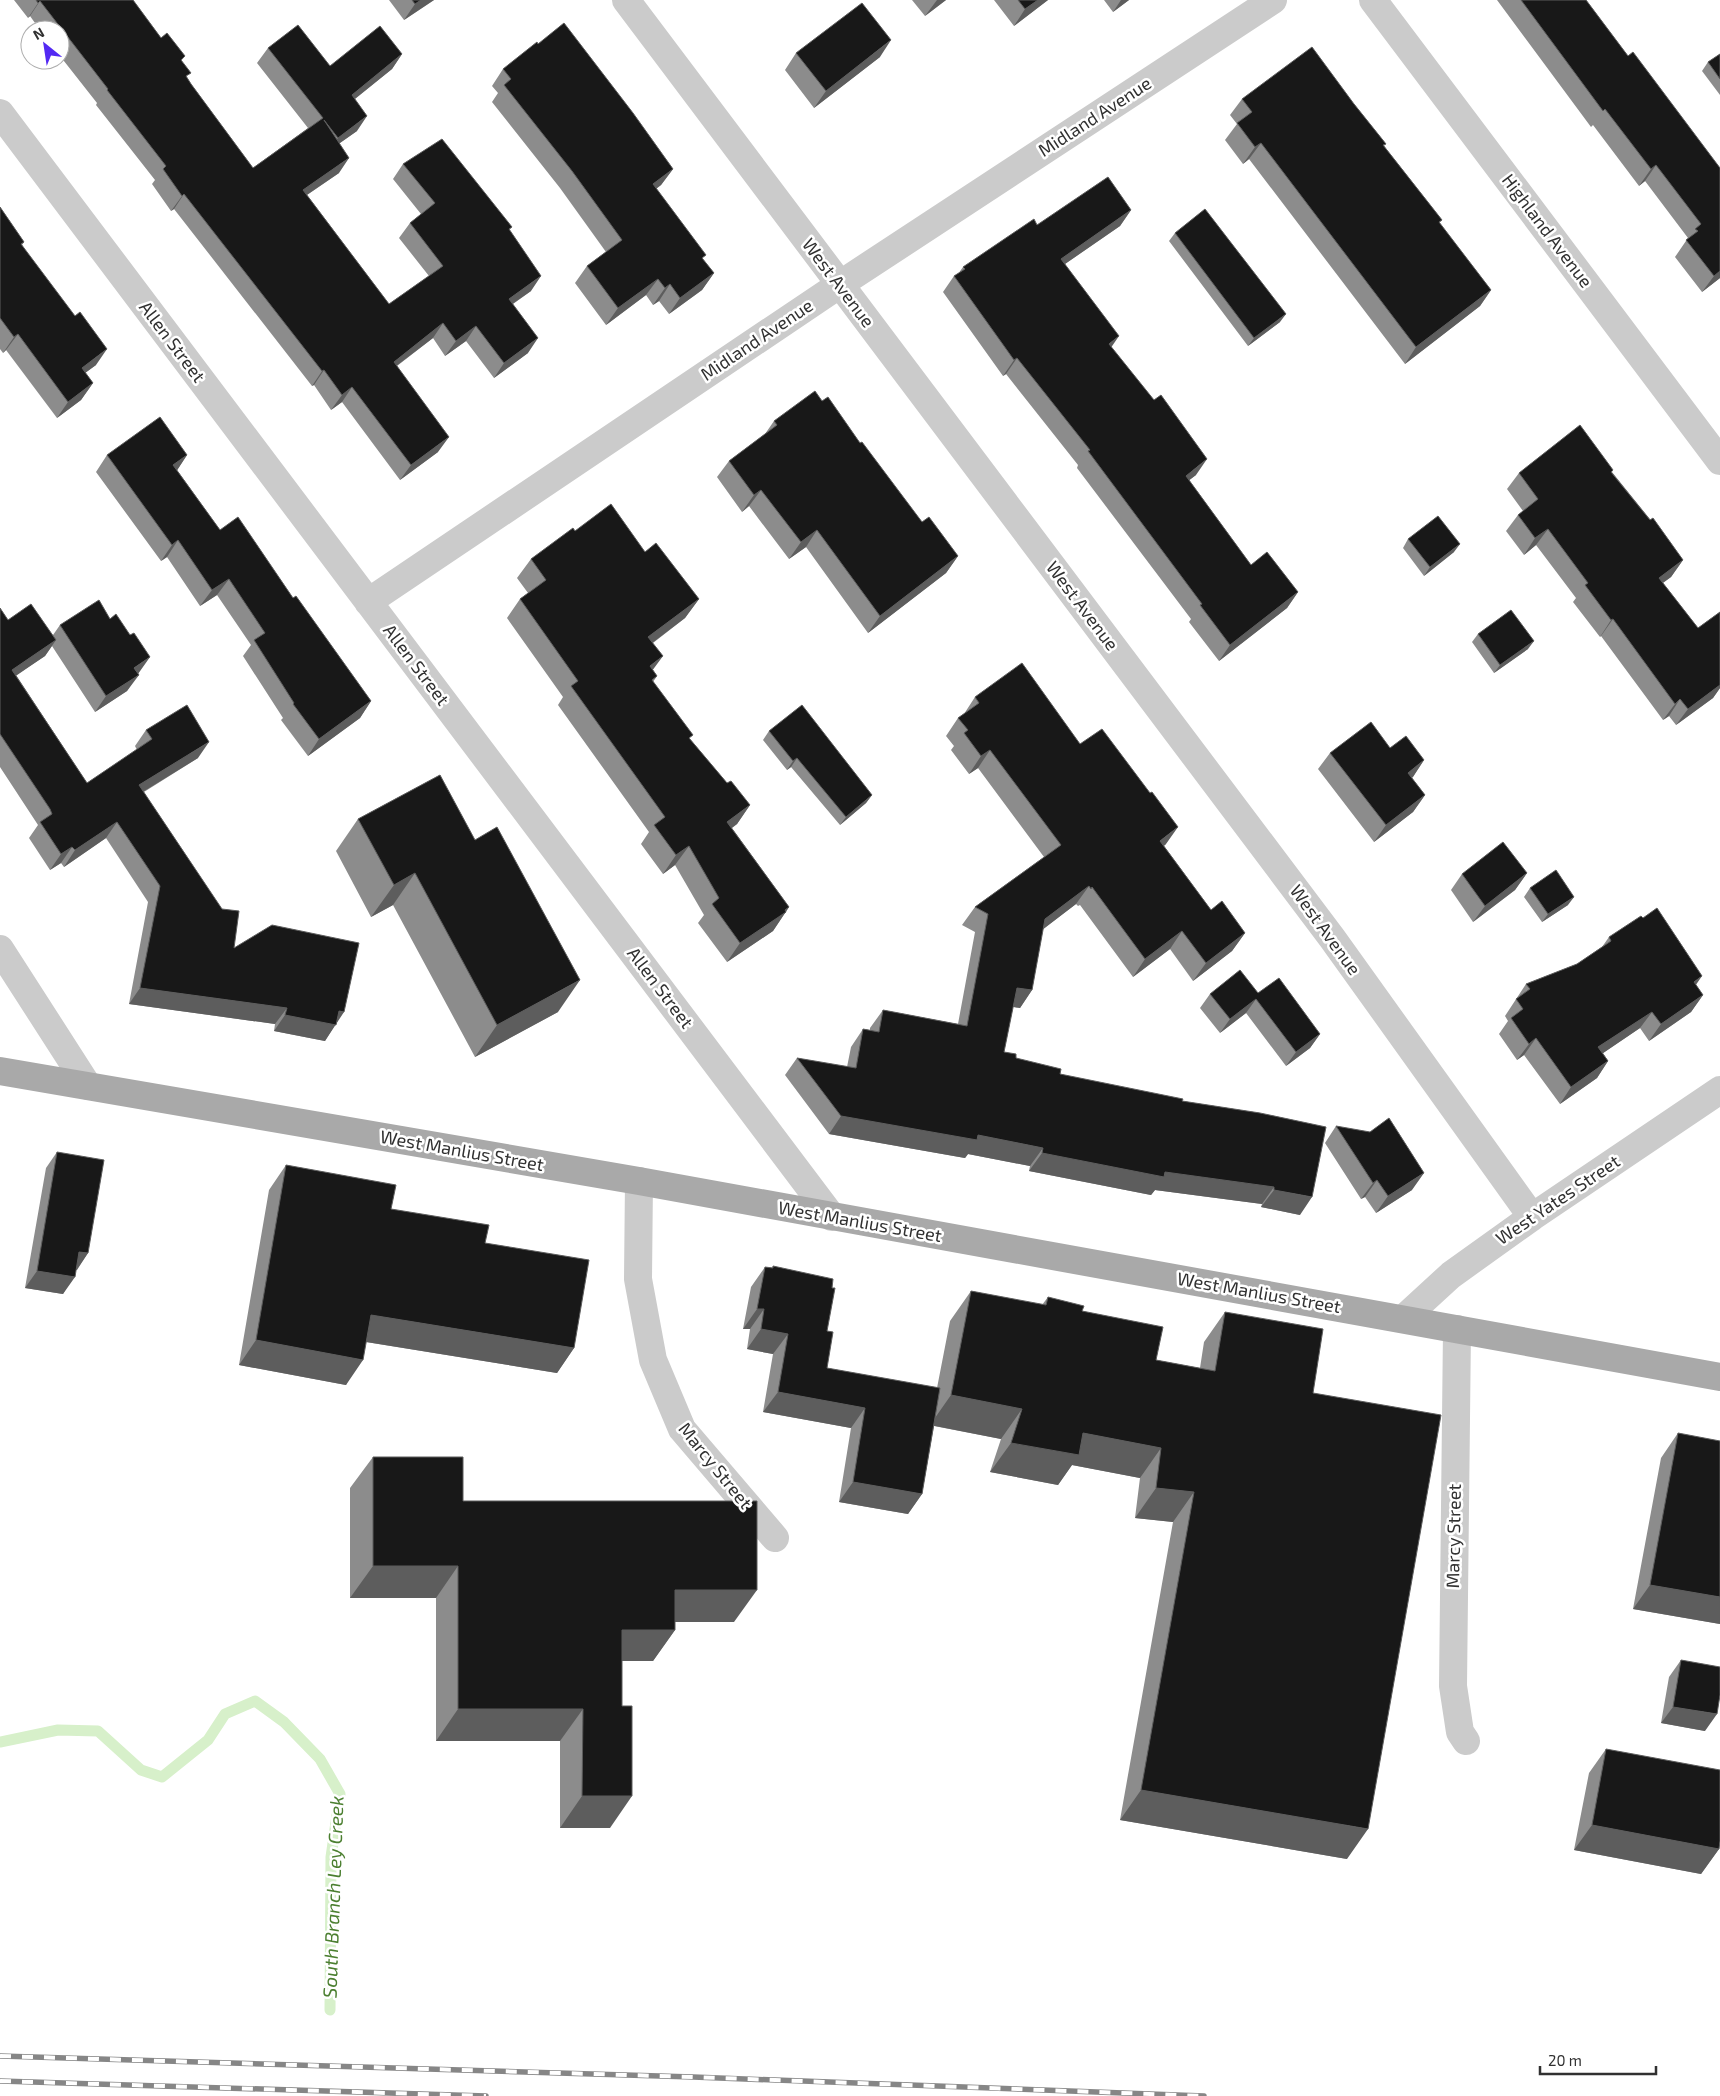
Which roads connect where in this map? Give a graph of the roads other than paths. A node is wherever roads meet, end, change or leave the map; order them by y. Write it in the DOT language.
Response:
graph roads {
  1 [pos="626,0"];
  2 [pos="1273,0"];
  3 [pos="1373,0"];
  4 [pos="0,113"];
  5 [pos="839,285"];
  6 [pos="1720,462"];
  7 [pos="368,602"];
  8 [pos="0,949"];
  9 [pos="0,1071"];
  10 [pos="88,1086"];
  11 [pos="1720,1090"];
  12 [pos="639,1181"];
  13 [pos="832,1217"];
  14 [pos="1532,1217"];
  15 [pos="1403,1319"];
  16 [pos="1457,1329"];
  17 [pos="1720,1377"];
  18 [pos="775,1538"];
  19 [pos="1466,1741"];
  1 -- 5 [label="street, West Avenue"];
  2 -- 5 [label="street, Midland Avenue"];
  3 -- 6 [label="street, Highland Avenue"];
  4 -- 7 [label="street, Allen Street"];
  5 -- 7 [label="street, Midland Avenue"];
  5 -- 14 [label="street, West Avenue"];
  7 -- 13 [label="street, Allen Street"];
  8 -- 10 [label="street"];
  9 -- 10 [label="main road, West Manlius Street"];
  10 -- 12 [label="main road, West Manlius Street"];
  11 -- 14 [label="street, West Yates Street"];
  12 -- 13 [label="main road, West Manlius Street"];
  12 -- 18 [label="street, Marcy Street"];
  13 -- 15 [label="main road, West Manlius Street"];
  14 -- 15 [label="street, West Yates Street"];
  15 -- 16 [label="main road, West Manlius Street"];
  16 -- 17 [label="main road, West Manlius Street"];
  16 -- 19 [label="street, Marcy Street"];
}
